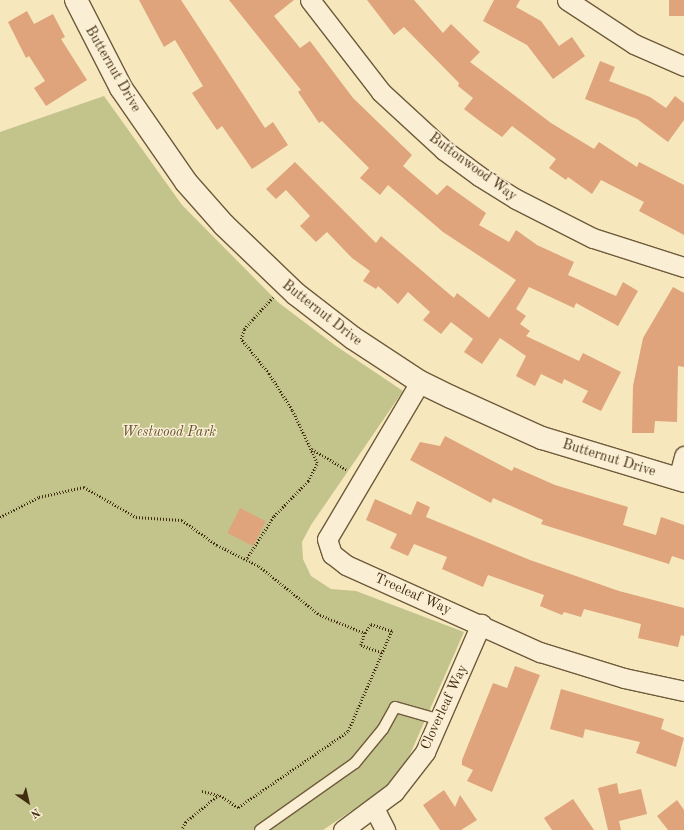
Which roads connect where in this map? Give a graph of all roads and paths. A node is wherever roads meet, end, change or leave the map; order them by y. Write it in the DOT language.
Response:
graph roads {
  1 [pos="76,0"];
  2 [pos="310,0"];
  3 [pos="567,0"];
  4 [pos="684,66"];
  5 [pos="684,267"];
  6 [pos="284,284"];
  7 [pos="420,382"];
  8 [pos="311,449"];
  9 [pos="684,456"];
  10 [pos="363,479"];
  11 [pos="681,480"];
  12 [pos="0,517"];
  13 [pos="247,558"];
  14 [pos="481,624"];
  15 [pos="365,633"];
  16 [pos="383,653"];
  17 [pos="684,691"];
  18 [pos="441,720"];
  19 [pos="202,791"];
  20 [pos="219,796"];
  21 [pos="374,808"];
  22 [pos="182,830"];
  23 [pos="260,830"];
  24 [pos="343,830"];
  25 [pos="384,830"];
  1 -- 6 [label="street, Butternut Drive"];
  2 -- 5 [label="street, Buttonwood Way"];
  3 -- 4 [label="street"];
  6 -- 7 [label="street, Butternut Drive"];
  6 -- 8 [label="path"];
  7 -- 10 [label="street, Treeleaf Way"];
  7 -- 11 [label="street, Butternut Drive"];
  8 -- 10 [label="path"];
  8 -- 13 [label="path"];
  9 -- 11 [label="street"];
  10 -- 14 [label="street, Treeleaf Way"];
  12 -- 13 [label="path"];
  13 -- 15 [label="path"];
  14 -- 17 [label="street, Treeleaf Way"];
  14 -- 18 [label="street, Cloverleaf Way"];
  15 -- 16 [label="path"];
  15 -- 16 [label="path"];
  16 -- 20 [label="path"];
  18 -- 21 [label="street, Cloverleaf Way"];
  18 -- 23 [label="lane"];
  19 -- 20 [label="path"];
  20 -- 22 [label="path"];
  21 -- 24 [label="street, Cloverleaf Way"];
  21 -- 25 [label="street"];
}
